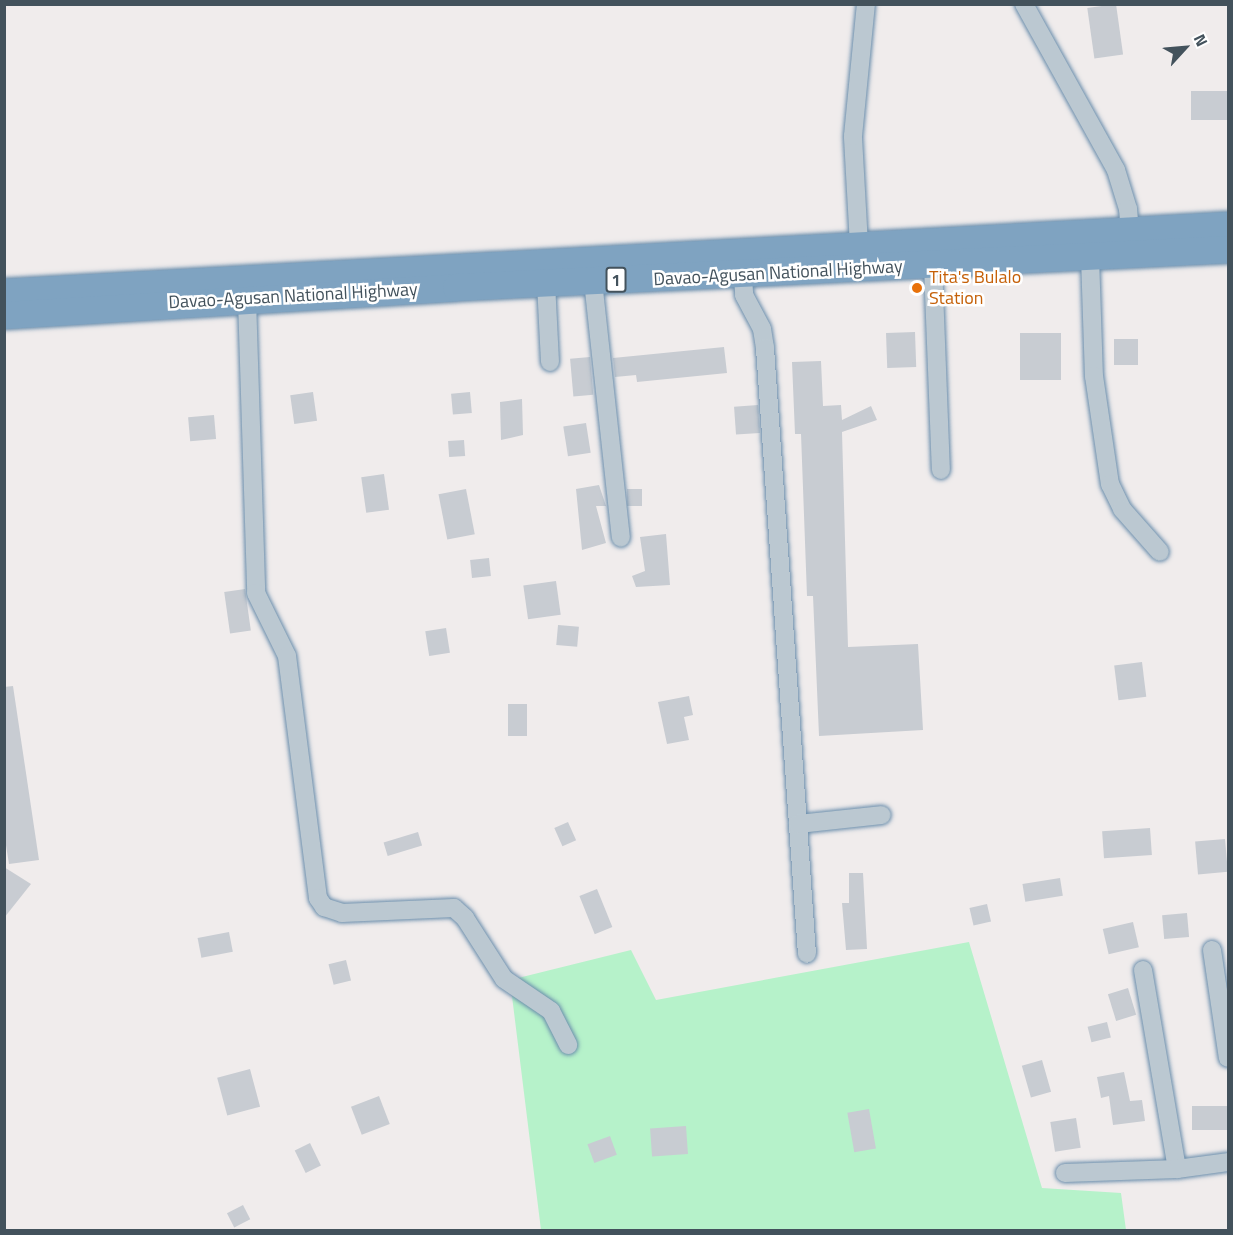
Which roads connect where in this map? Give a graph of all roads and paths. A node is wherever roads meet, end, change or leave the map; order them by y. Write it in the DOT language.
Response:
graph roads {
  1 [pos="866,4"];
  2 [pos="1024,4"];
  3 [pos="1228,225"];
  4 [pos="1131,243"];
  5 [pos="859,245"];
  6 [pos="1228,249"];
  7 [pos="1090,257"];
  8 [pos="742,263"];
  9 [pos="933,265"];
  10 [pos="593,281"];
  11 [pos="546,283"];
  12 [pos="260,291"];
  13 [pos="4,292"];
  14 [pos="4,315"];
  15 [pos="550,362"];
  16 [pos="941,470"];
  17 [pos="621,537"];
  18 [pos="1160,552"];
  19 [pos="882,815"];
  20 [pos="798,824"];
  21 [pos="1212,950"];
  22 [pos="807,954"];
  23 [pos="1143,970"];
  24 [pos="568,1045"];
  25 [pos="1228,1058"];
  26 [pos="1228,1162"];
  27 [pos="1177,1169"];
  28 [pos="1065,1173"];
  1 -- 5 [label="street"];
  2 -- 4 [label="street"];
  3 -- 4 [label="highway, Davao-Agusan National Highway / 1"];
  4 -- 5 [label="highway, Davao-Agusan National Highway / 1"];
  4 -- 6 [label="highway, Davao-Agusan National Highway / 1"];
  4 -- 7 [label="highway, Davao-Agusan National Highway / 1"];
  5 -- 8 [label="highway, Davao-Agusan National Highway / 1"];
  7 -- 9 [label="highway, Davao-Agusan National Highway / 1"];
  7 -- 18 [label="street"];
  8 -- 9 [label="highway, Davao-Agusan National Highway / 1"];
  8 -- 10 [label="highway, Davao-Agusan National Highway / 1"];
  8 -- 12 [label="highway, Davao-Agusan National Highway / 1"];
  8 -- 20 [label="street"];
  9 -- 16 [label="street"];
  10 -- 11 [label="highway, Davao-Agusan National Highway / 1"];
  10 -- 17 [label="street"];
  11 -- 12 [label="highway, Davao-Agusan National Highway / 1"];
  11 -- 15 [label="street"];
  12 -- 13 [label="highway, Davao-Agusan National Highway / 1"];
  12 -- 14 [label="highway, Davao-Agusan National Highway / 1"];
  12 -- 24 [label="street"];
  19 -- 20 [label="street"];
  20 -- 22 [label="street"];
  21 -- 25 [label="street"];
  23 -- 27 [label="street"];
  26 -- 27 [label="street"];
  27 -- 28 [label="street"];
}
